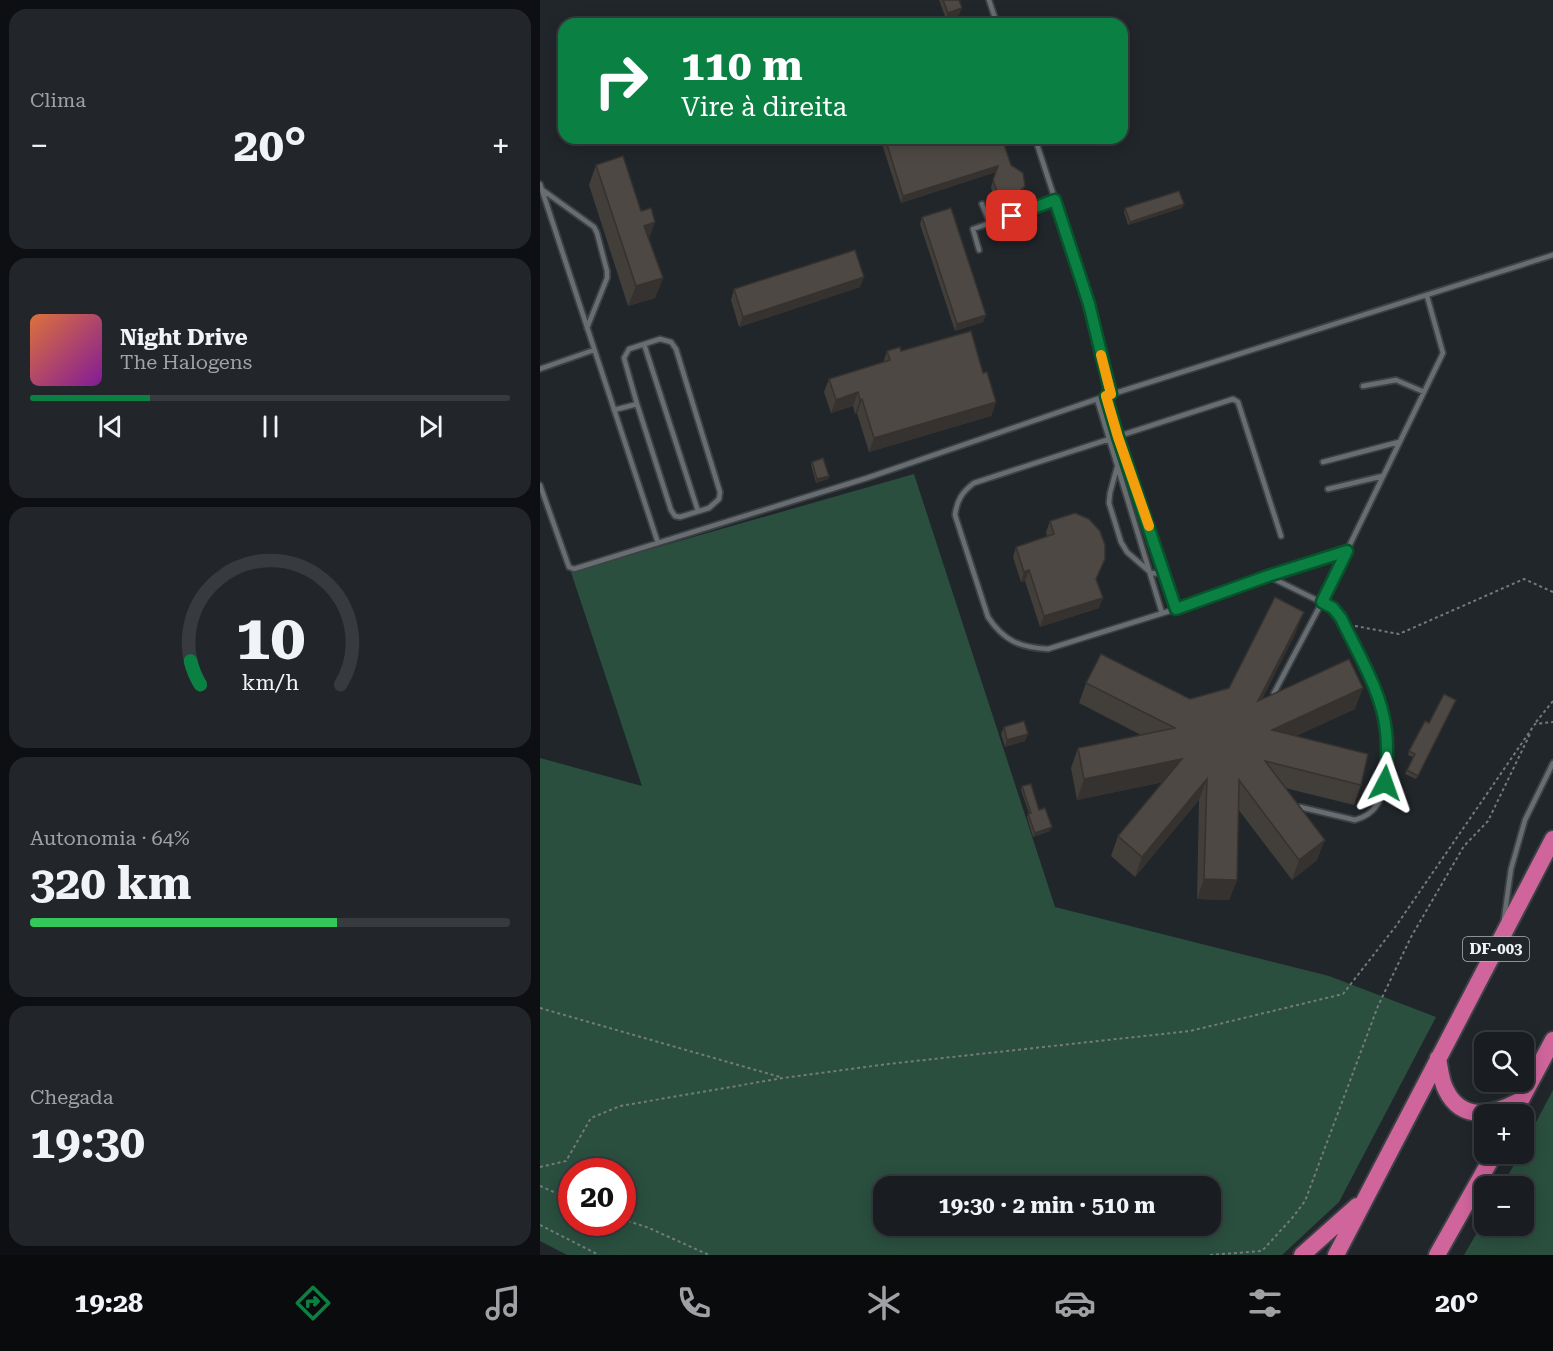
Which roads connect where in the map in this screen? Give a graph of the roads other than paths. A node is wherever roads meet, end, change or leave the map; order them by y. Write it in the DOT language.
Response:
graph roads {
  1 [pos="989,0"];
  2 [pos="995,18"];
  3 [pos="1037,144"];
  4 [pos="540,184"];
  5 [pos="542,190"];
  6 [pos="1055,200"];
  7 [pos="982,204"];
  8 [pos="990,223"];
  9 [pos="979,250"];
  10 [pos="1553,255"];
  11 [pos="1427,296"];
  12 [pos="587,328"];
  13 [pos="644,344"];
  14 [pos="594,350"];
  15 [pos="540,369"];
  16 [pos="1363,386"];
  17 [pos="1424,393"];
  18 [pos="1108,395"];
  19 [pos="1097,399"];
  20 [pos="637,404"];
  21 [pos="614,410"];
  22 [pos="1118,437"];
  23 [pos="1108,440"];
  24 [pos="1400,442"];
  25 [pos="1323,462"];
  26 [pos="1117,466"];
  27 [pos="1383,476"];
  28 [pos="540,485"];
  29 [pos="1328,489"];
  30 [pos="698,512"];
  31 [pos="1281,536"];
  32 [pos="658,543"];
  33 [pos="1347,551"];
  34 [pos="1150,573"];
  35 [pos="1164,574"];
  36 [pos="1268,576"];
  37 [pos="1322,602"];
  38 [pos="1176,609"];
  39 [pos="1162,613"];
  40 [pos="1274,693"];
  41 [pos="1553,763"];
  42 [pos="1300,807"];
  43 [pos="1553,839"];
  44 [pos="1500,941"];
  45 [pos="1553,1040"];
  46 [pos="1438,1058"];
  47 [pos="1518,1104"];
  48 [pos="1474,1112"];
  49 [pos="1488,1164"];
  50 [pos="1490,1164"];
  51 [pos="1366,1197"];
  52 [pos="1302,1255"];
  53 [pos="1336,1255"];
  54 [pos="1437,1255"];
  55 [pos="1450,1255"];
  1 -- 2 [label="lane"];
  3 -- 6 [label="lane"];
  4 -- 5 [label="lane"];
  5 -- 12 [label="lane"];
  5 -- 12 [label="lane"];
  6 -- 8 [label="lane"];
  6 -- 18 [label="lane"];
  7 -- 8 [label="lane"];
  8 -- 9 [label="lane"];
  10 -- 11 [label="lane"];
  11 -- 17 [label="lane"];
  11 -- 18 [label="lane"];
  12 -- 14 [label="lane"];
  13 -- 20 [label="lane"];
  13 -- 30 [label="lane"];
  13 -- 30 [label="lane"];
  14 -- 15 [label="lane"];
  14 -- 21 [label="lane"];
  16 -- 17 [label="lane"];
  17 -- 24 [label="lane"];
  18 -- 19 [label="lane"];
  18 -- 22 [label="lane"];
  19 -- 23 [label="lane"];
  19 -- 32 [label="lane"];
  20 -- 21 [label="lane"];
  20 -- 30 [label="lane"];
  21 -- 32 [label="lane"];
  22 -- 23 [label="lane"];
  22 -- 31 [label="lane"];
  22 -- 35 [label="lane"];
  23 -- 26 [label="lane"];
  23 -- 39 [label="lane"];
  24 -- 25 [label="lane"];
  24 -- 27 [label="lane"];
  26 -- 34 [label="lane"];
  26 -- 34 [label="lane"];
  27 -- 29 [label="lane"];
  27 -- 33 [label="lane"];
  28 -- 32 [label="lane"];
  33 -- 36 [label="lane"];
  33 -- 37 [label="lane"];
  34 -- 35 [label="lane"];
  34 -- 39 [label="lane"];
  35 -- 38 [label="lane"];
  36 -- 37 [label="lane"];
  36 -- 38 [label="lane"];
  37 -- 40 [label="lane"];
  37 -- 42 [label="lane"];
  38 -- 39 [label="lane"];
  41 -- 44 [label="lane"];
  43 -- 44 [label="highway, DF-003"];
  44 -- 46 [label="highway, DF-003"];
  45 -- 47 [label="highway"];
  46 -- 48 [label="highway"];
  46 -- 51 [label="highway, DF-003"];
  49 -- 54 [label="highway"];
  50 -- 55 [label="highway"];
  51 -- 52 [label="highway"];
  51 -- 53 [label="highway, DF-003"];
}
